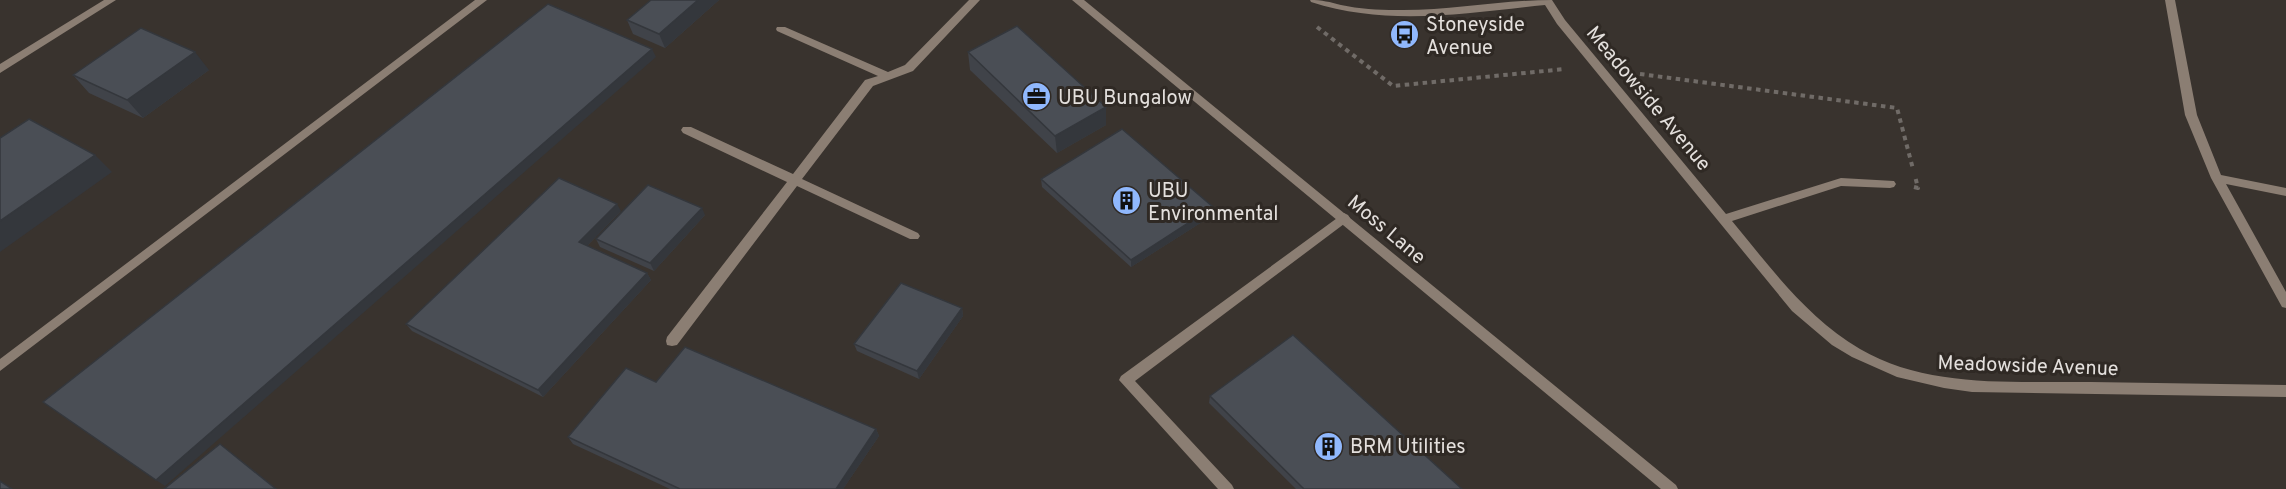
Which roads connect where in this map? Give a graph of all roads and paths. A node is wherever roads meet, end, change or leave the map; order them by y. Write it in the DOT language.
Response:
graph roads {
  1 [pos="111,0"];
  2 [pos="482,0"];
  3 [pos="975,0"];
  4 [pos="1077,0"];
  5 [pos="1315,0"];
  6 [pos="2170,0"];
  7 [pos="1547,1"];
  8 [pos="1314,25"];
  9 [pos="782,29"];
  10 [pos="1600,67"];
  11 [pos="0,69"];
  12 [pos="888,76"];
  13 [pos="687,130"];
  14 [pos="2217,178"];
  15 [pos="796,179"];
  16 [pos="1890,184"];
  17 [pos="2286,192"];
  18 [pos="1344,218"];
  19 [pos="1724,219"];
  20 [pos="914,236"];
  21 [pos="2286,303"];
  22 [pos="672,341"];
  23 [pos="0,366"];
  24 [pos="2286,391"];
  25 [pos="1227,489"];
  26 [pos="1671,489"];
  1 -- 11 [label="street"];
  2 -- 23 [label="street"];
  3 -- 12 [label="street"];
  4 -- 18 [label="street, Moss Lane"];
  5 -- 7 [label="street"];
  6 -- 14 [label="street"];
  7 -- 10 [label="street, Meadowside Avenue"];
  8 -- 10 [label="path"];
  9 -- 12 [label="street"];
  10 -- 16 [label="path"];
  10 -- 19 [label="street, Meadowside Avenue"];
  12 -- 15 [label="street"];
  13 -- 15 [label="street"];
  14 -- 17 [label="street"];
  14 -- 21 [label="street"];
  15 -- 20 [label="street"];
  15 -- 22 [label="street"];
  16 -- 19 [label="street"];
  18 -- 25 [label="street"];
  18 -- 26 [label="street, Moss Lane"];
  19 -- 24 [label="street, Meadowside Avenue"];
}
